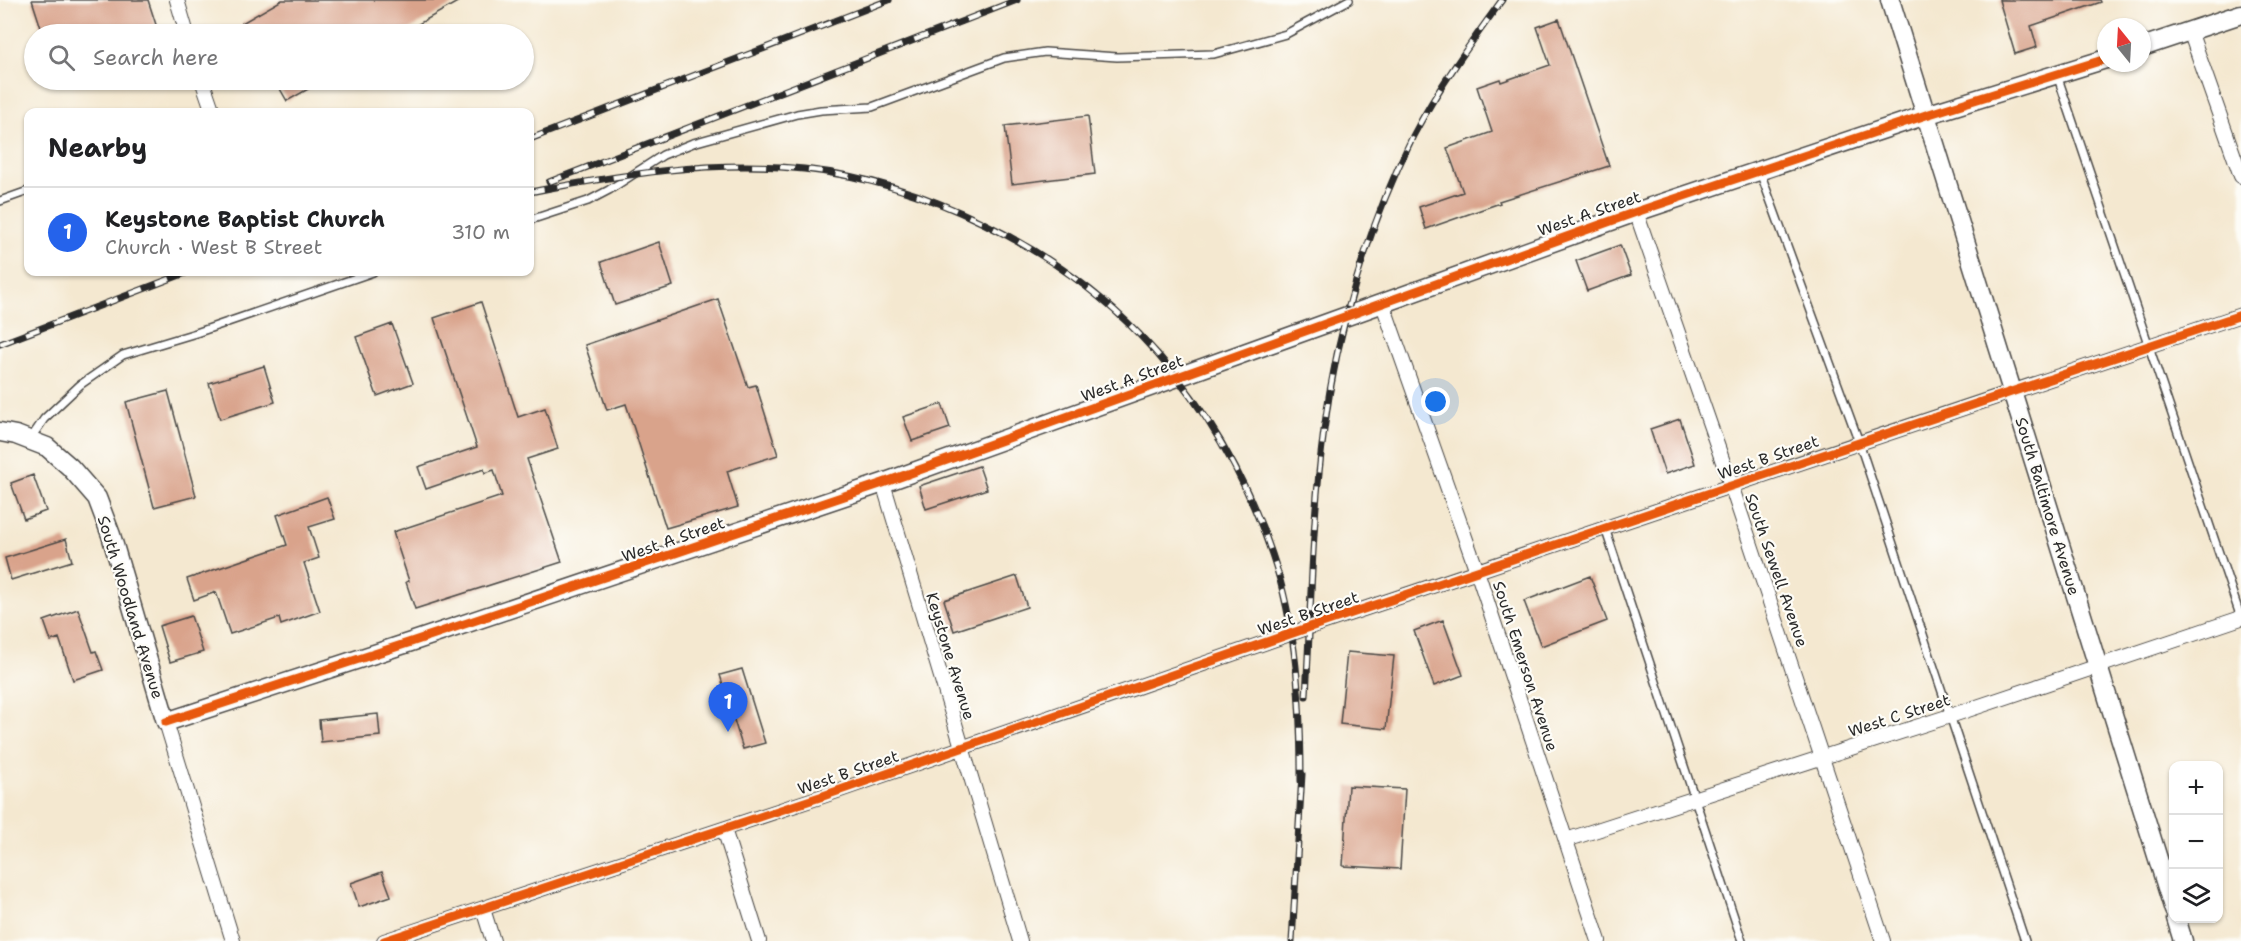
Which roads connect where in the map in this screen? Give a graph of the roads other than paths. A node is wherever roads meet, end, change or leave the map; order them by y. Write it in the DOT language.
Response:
graph roads {
  1 [pos="177,0"];
  2 [pos="1349,0"];
  3 [pos="1890,0"];
  4 [pos="2241,14"];
  5 [pos="184,24"];
  6 [pos="2190,31"];
  7 [pos="2151,44"];
  8 [pos="2097,62"];
  9 [pos="2057,75"];
  10 [pos="205,90"];
  11 [pos="212,108"];
  12 [pos="1926,115"];
  13 [pos="1759,171"];
  14 [pos="2241,176"];
  15 [pos="24,192"];
  16 [pos="0,201"];
  17 [pos="1636,212"];
  18 [pos="534,219"];
  19 [pos="361,276"];
  20 [pos="1382,302"];
  21 [pos="2241,315"];
  22 [pos="2150,345"];
  23 [pos="2013,392"];
  24 [pos="0,432"];
  25 [pos="29,440"];
  26 [pos="1859,442"];
  27 [pos="883,483"];
  28 [pos="1731,485"];
  29 [pos="1605,528"];
  30 [pos="1477,571"];
  31 [pos="2241,618"];
  32 [pos="2098,668"];
  33 [pos="1950,716"];
  34 [pos="166,722"];
  35 [pos="962,748"];
  36 [pos="1822,757"];
  37 [pos="1694,798"];
  38 [pos="724,829"];
  39 [pos="1566,840"];
  40 [pos="2169,894"];
  41 [pos="483,909"];
  42 [pos="2177,923"];
  43 [pos="2179,940"];
  44 [pos="233,941"];
  45 [pos="384,941"];
  46 [pos="493,941"];
  47 [pos="759,941"];
  48 [pos="1020,941"];
  49 [pos="1599,941"];
  50 [pos="1742,941"];
  51 [pos="1883,941"];
  52 [pos="2025,941"];
  1 -- 5 [label="street"];
  2 -- 18 [label="lane"];
  3 -- 12 [label="street, South Baltimore Avenue"];
  4 -- 6 [label="street"];
  6 -- 7 [label="street"];
  6 -- 14 [label="street"];
  8 -- 9 [label="street, West A Street"];
  9 -- 12 [label="street, West A Street"];
  9 -- 22 [label="lane"];
  10 -- 11 [label="street"];
  12 -- 13 [label="street, West A Street"];
  12 -- 23 [label="street, South Baltimore Avenue"];
  13 -- 17 [label="street, West A Street"];
  13 -- 26 [label="lane"];
  15 -- 16 [label="lane"];
  17 -- 20 [label="street, West A Street"];
  17 -- 28 [label="street, South Sewell Avenue"];
  19 -- 25 [label="lane"];
  20 -- 27 [label="street, West A Street"];
  20 -- 30 [label="street, South Emerson Avenue"];
  21 -- 22 [label="street, West B Street"];
  22 -- 23 [label="street, West B Street"];
  22 -- 31 [label="lane"];
  23 -- 26 [label="street, West B Street"];
  23 -- 32 [label="street, South Baltimore Avenue"];
  24 -- 25 [label="street, South Woodland Avenue"];
  25 -- 34 [label="street, South Woodland Avenue"];
  26 -- 28 [label="street, West B Street"];
  26 -- 33 [label="lane"];
  27 -- 34 [label="street, West A Street"];
  27 -- 35 [label="street, Keystone Avenue"];
  28 -- 29 [label="street, West B Street"];
  28 -- 36 [label="street, South Sewell Avenue"];
  29 -- 30 [label="street, West B Street"];
  29 -- 37 [label="lane"];
  30 -- 35 [label="street, West B Street"];
  30 -- 39 [label="street, South Emerson Avenue"];
  31 -- 32 [label="street, West C Street"];
  32 -- 33 [label="street, West C Street"];
  32 -- 40 [label="street, South Baltimore Avenue"];
  33 -- 36 [label="street, West C Street"];
  33 -- 52 [label="lane"];
  34 -- 44 [label="street, South Woodland Avenue"];
  35 -- 38 [label="street, West B Street"];
  35 -- 48 [label="street, Keystone Avenue"];
  36 -- 37 [label="street, West C Street"];
  36 -- 51 [label="street, South Sewell Avenue"];
  37 -- 39 [label="street, West C Street"];
  37 -- 50 [label="lane"];
  38 -- 41 [label="street, West B Street"];
  38 -- 47 [label="street"];
  39 -- 49 [label="street, South Emerson Avenue"];
  41 -- 45 [label="street, West B Street"];
  41 -- 46 [label="street"];
  42 -- 43 [label="street"];
}
